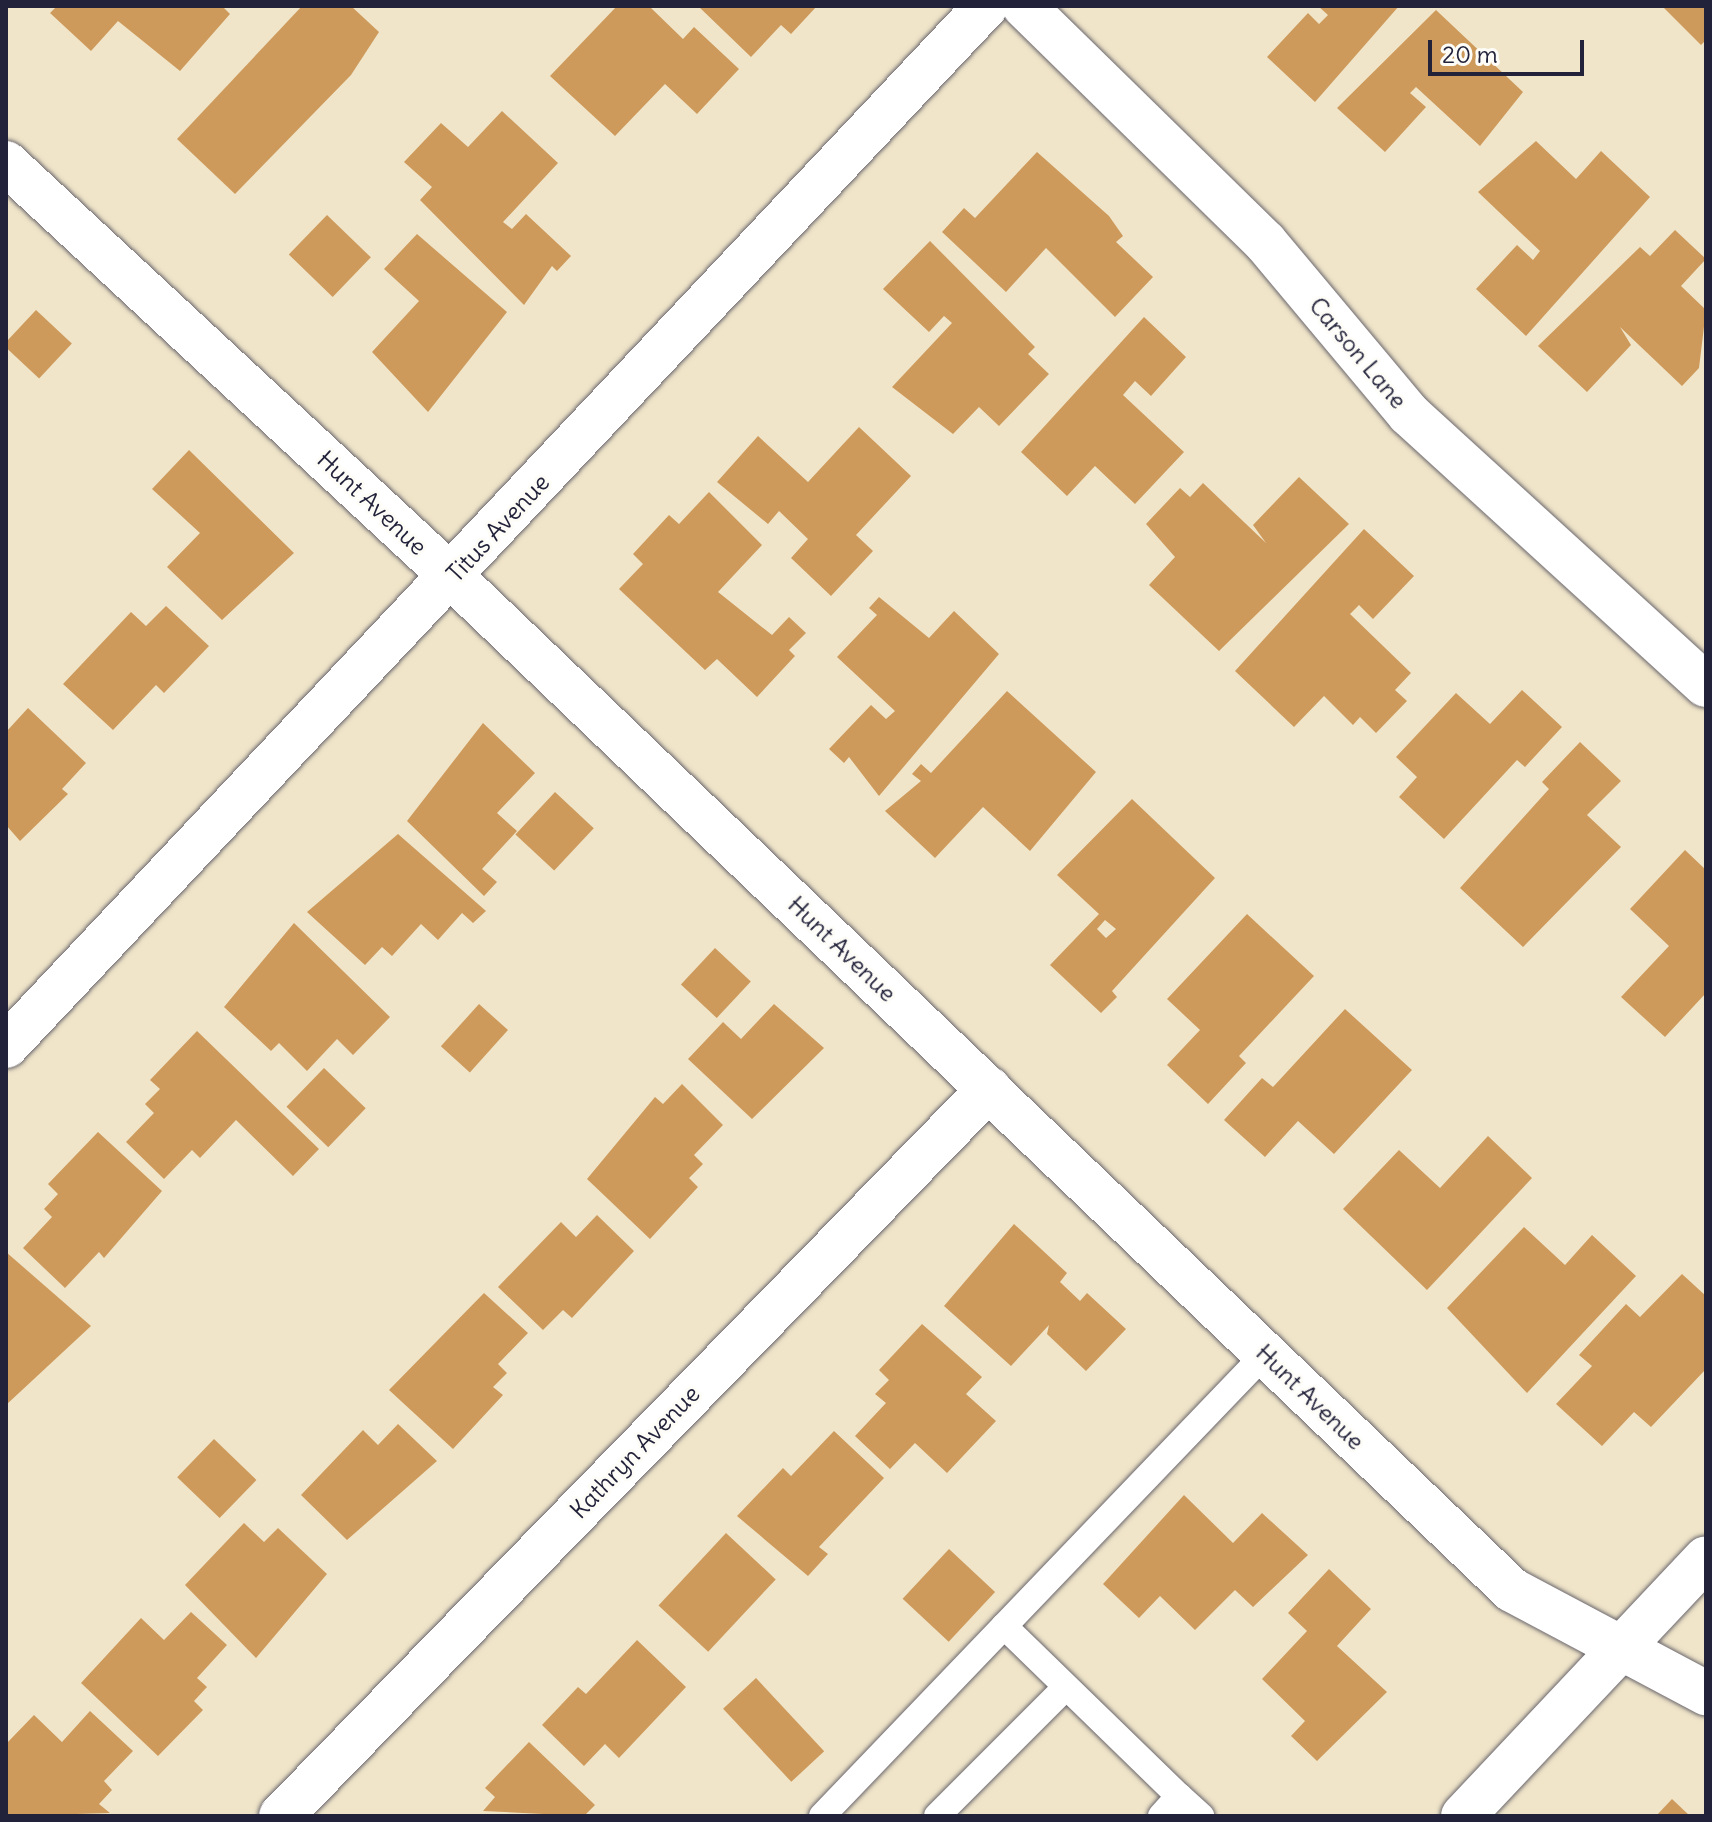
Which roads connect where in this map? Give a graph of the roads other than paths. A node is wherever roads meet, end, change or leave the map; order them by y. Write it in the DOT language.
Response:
graph roads {
  1 [pos="986,6"];
  2 [pos="1024,6"];
  3 [pos="6,163"];
  4 [pos="452,577"];
  5 [pos="1706,685"];
  6 [pos="6,1046"];
  7 [pos="989,1089"];
  8 [pos="1265,1354"];
  9 [pos="1706,1558"];
  10 [pos="1004,1626"];
  11 [pos="1617,1652"];
  12 [pos="1066,1687"];
  13 [pos="1706,1693"];
  14 [pos="1179,1796"];
  15 [pos="299,1810"];
  16 [pos="822,1816"];
  17 [pos="937,1816"];
  18 [pos="1161,1816"];
  19 [pos="1201,1816"];
  20 [pos="1463,1816"];
  1 -- 4 [label="street, Titus Avenue"];
  2 -- 5 [label="street, Carson Lane"];
  3 -- 4 [label="street, Hunt Avenue"];
  4 -- 6 [label="street, Titus Avenue"];
  4 -- 7 [label="street, Hunt Avenue"];
  7 -- 8 [label="street, Hunt Avenue"];
  7 -- 15 [label="street, Kathryn Avenue"];
  8 -- 10 [label="lane"];
  8 -- 11 [label="street, Hunt Avenue"];
  9 -- 11 [label="street"];
  10 -- 12 [label="lane"];
  10 -- 16 [label="lane"];
  11 -- 13 [label="street, Hunt Avenue"];
  11 -- 20 [label="street"];
  12 -- 14 [label="lane"];
  12 -- 17 [label="lane"];
  14 -- 18 [label="lane"];
  14 -- 19 [label="lane"];
}
